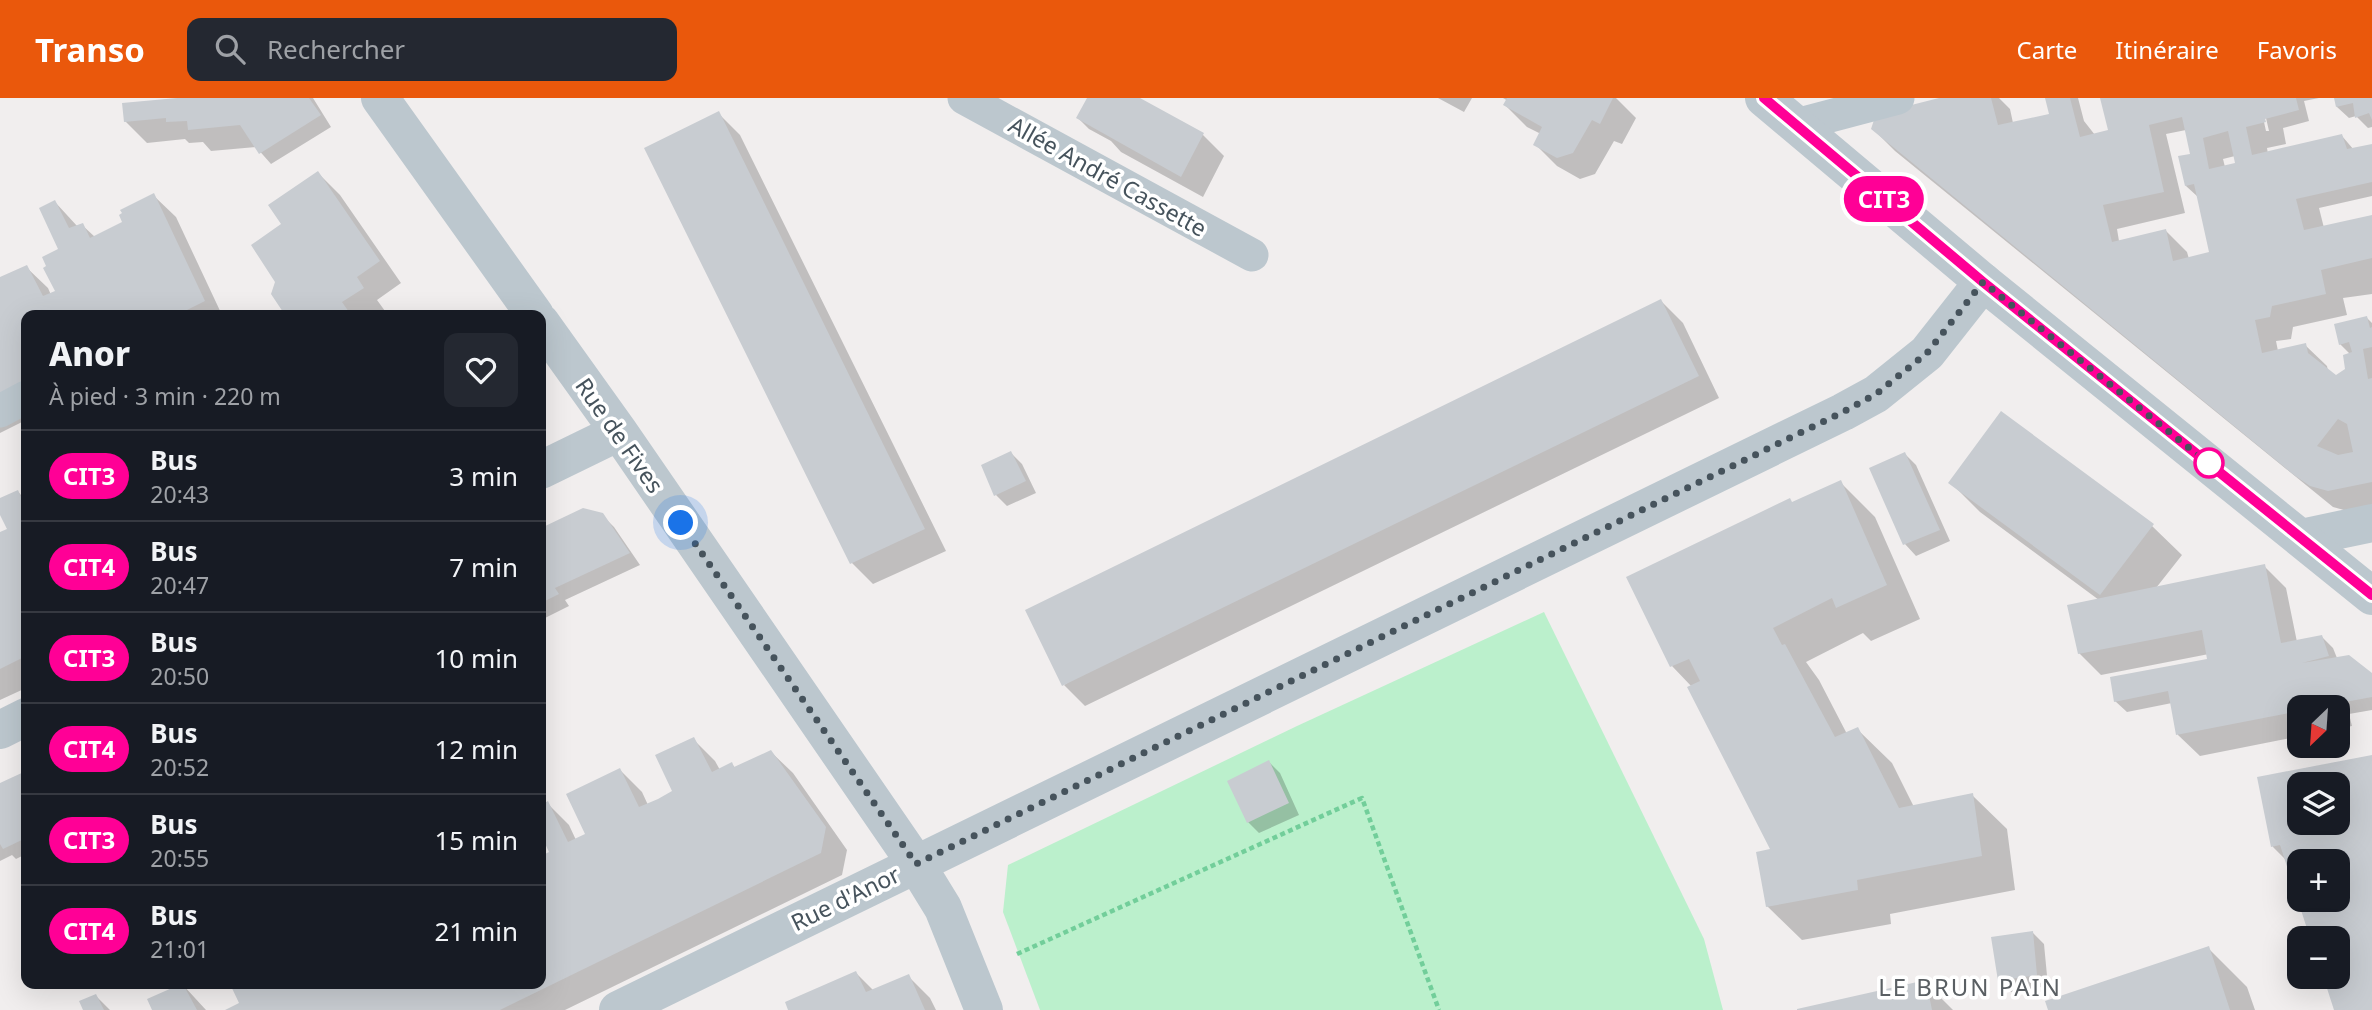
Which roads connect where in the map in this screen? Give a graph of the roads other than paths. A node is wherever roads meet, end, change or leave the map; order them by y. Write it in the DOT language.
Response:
graph roads {
  1 [pos="380,98"];
  2 [pos="964,98"];
  3 [pos="1764,98"];
  4 [pos="1898,98"];
  5 [pos="1796,125"];
  6 [pos="1252,255"];
  7 [pos="1983,282"];
  8 [pos="531,310"];
  9 [pos="546,330"];
  10 [pos="21,400"];
  11 [pos="0,411"];
  12 [pos="619,432"];
  13 [pos="546,468"];
  14 [pos="2372,523"];
  15 [pos="2301,538"];
  16 [pos="2372,596"];
  17 [pos="21,720"];
  18 [pos="0,730"];
  19 [pos="916,864"];
  20 [pos="618,1010"];
  21 [pos="984,1010"];
  1 -- 8 [label="street"];
  2 -- 6 [label="lane, Allée André Cassette"];
  3 -- 5 [label="street"];
  4 -- 5 [label="lane"];
  5 -- 7 [label="street"];
  7 -- 15 [label="street"];
  7 -- 19 [label="street, Rue d'Anor"];
  9 -- 12 [label="street, Rue de Fives"];
  10 -- 11 [label="lane"];
  12 -- 13 [label="street"];
  12 -- 19 [label="street, Rue de Fives"];
  14 -- 15 [label="street"];
  15 -- 16 [label="street"];
  17 -- 18 [label="street"];
  19 -- 20 [label="street, Rue d'Anor"];
  19 -- 21 [label="street, Rue de Fives"];
}
